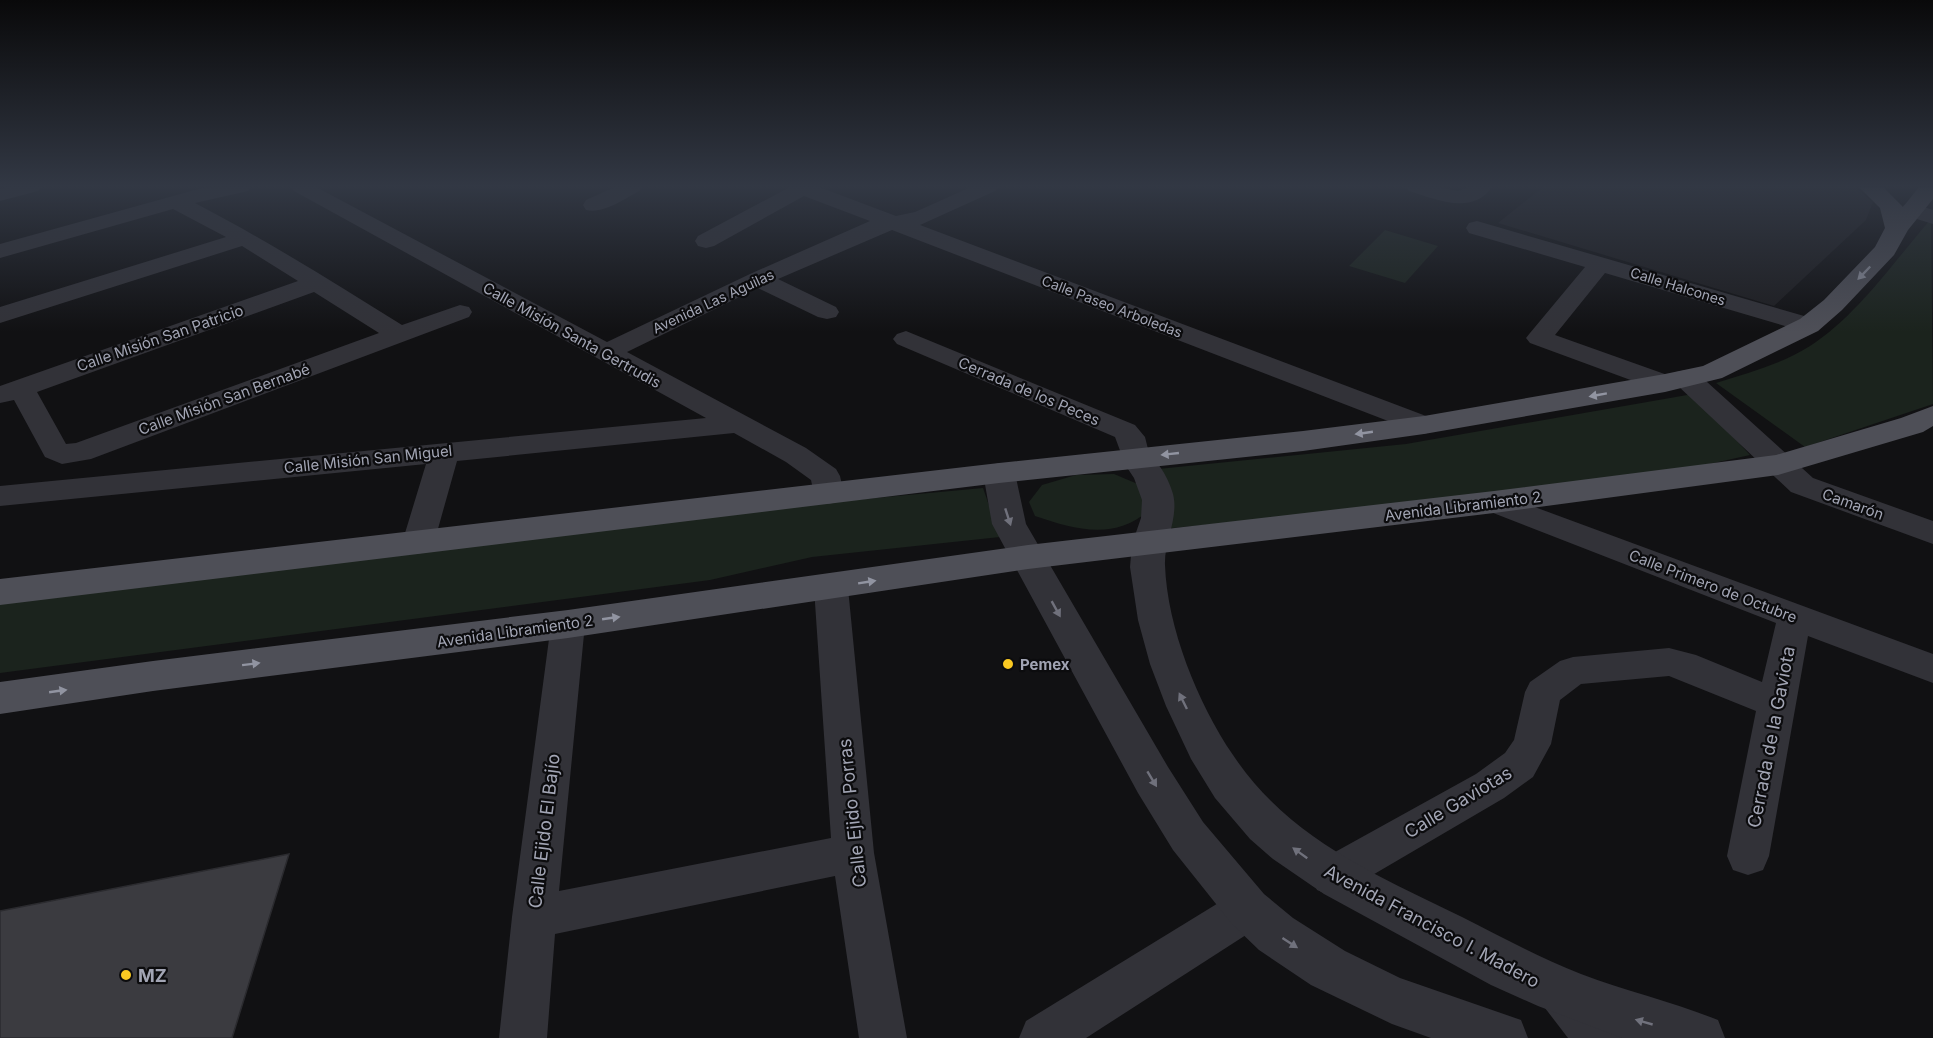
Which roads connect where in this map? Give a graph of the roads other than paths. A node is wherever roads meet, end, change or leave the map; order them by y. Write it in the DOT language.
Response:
graph roads {
  1 [pos="57,235"];
  2 [pos="240,235"];
  3 [pos="389,235"];
  4 [pos="716,235"];
  5 [pos="857,235"];
  6 [pos="932,235"];
  7 [pos="1503,235"];
  8 [pos="1898,235"];
  9 [pos="245,238"];
  10 [pos="706,241"];
  11 [pos="0,252"];
  12 [pos="1601,263"];
  13 [pos="758,279"];
  14 [pos="319,282"];
  15 [pos="460,312"];
  16 [pos="827,312"];
  17 [pos="0,315"];
  18 [pos="1809,326"];
  19 [pos="399,334"];
  20 [pos="906,339"];
  21 [pos="604,353"];
  22 [pos="1675,381"];
  23 [pos="10,392"];
  24 [pos="1933,415"];
  25 [pos="737,424"];
  26 [pos="1424,425"];
  27 [pos="445,451"];
  28 [pos="1135,458"];
  29 [pos="1778,465"];
  30 [pos="999,473"];
  31 [pos="829,494"];
  32 [pos="10,495"];
  33 [pos="1494,502"];
  34 [pos="0,519"];
  35 [pos="1933,533"];
  36 [pos="418,543"];
  37 [pos="1149,544"];
  38 [pos="1028,557"];
  39 [pos="831,588"];
  40 [pos="0,592"];
  41 [pos="1795,617"];
  42 [pos="568,624"];
  43 [pos="1933,669"];
  44 [pos="0,698"];
  45 [pos="1776,703"];
  46 [pos="853,853"];
  47 [pos="1748,856"];
  48 [pos="1332,876"];
  49 [pos="1248,909"];
  50 [pos="534,917"];
  51 [pos="1561,992"];
  52 [pos="523,1038"];
  53 [pos="883,1038"];
  54 [pos="1043,1038"];
  55 [pos="1503,1038"];
  56 [pos="1598,1038"];
  57 [pos="1700,1038"];
  1 -- 11 [label="street"];
  2 -- 9 [label="street"];
  3 -- 21 [label="street, Calle Misión Santa Gertrudis"];
  4 -- 10 [label="street"];
  5 -- 13 [label="street, Avenida Las Aguilas"];
  6 -- 26 [label="street, Calle Paseo Arboledas"];
  7 -- 12 [label="street, Calle Halcones"];
  8 -- 18 [label="main road, one-way"];
  9 -- 14 [label="street"];
  9 -- 17 [label="street"];
  12 -- 18 [label="street, Calle Halcones"];
  12 -- 22 [label="street"];
  13 -- 16 [label="street"];
  13 -- 21 [label="street, Avenida Las Aguilas"];
  14 -- 19 [label="street"];
  14 -- 23 [label="street, Calle Misión San Patricio"];
  15 -- 19 [label="street, Calle Misión San Bernabé"];
  18 -- 22 [label="main road"];
  19 -- 23 [label="street, Calle Misión San Bernabé"];
  20 -- 28 [label="street, Cerrada de los Peces"];
  21 -- 25 [label="street, Calle Misión Santa Gertrudis"];
  22 -- 26 [label="main road, one-way"];
  22 -- 29 [label="street"];
  24 -- 29 [label="main road, Avenida Libramiento 2"];
  25 -- 27 [label="street, Calle Misión San Miguel"];
  25 -- 31 [label="street, Calle Misión Santa Gertrudis"];
  26 -- 28 [label="main road, one-way"];
  27 -- 32 [label="street, Calle Misión San Miguel"];
  27 -- 36 [label="street"];
  28 -- 30 [label="main road"];
  28 -- 37 [label="street"];
  29 -- 33 [label="main road, Avenida Libramiento 2"];
  29 -- 35 [label="street, Camarón"];
  30 -- 31 [label="main road"];
  30 -- 38 [label="street, one-way"];
  31 -- 36 [label="main road"];
  32 -- 34 [label="street"];
  33 -- 37 [label="main road, Avenida Libramiento 2"];
  33 -- 41 [label="street, Calle Primero de Octubre"];
  36 -- 40 [label="main road"];
  37 -- 38 [label="main road, Avenida Libramiento 2"];
  48 -- 37 [label="street, Avenida Francisco I. Madero, one-way"];
  39 -- 38 [label="main road, Avenida Libramiento 2, one-way"];
  38 -- 49 [label="street, one-way"];
  42 -- 39 [label="main road, Avenida Libramiento 2, one-way"];
  39 -- 46 [label="street, Calle Ejido Porras"];
  41 -- 43 [label="street, Calle Primero de Octubre"];
  41 -- 45 [label="street, Cerrada de la Gaviota"];
  44 -- 42 [label="main road, Avenida Libramiento 2, one-way"];
  42 -- 50 [label="street, Calle Ejido El Bajío"];
  45 -- 47 [label="street, Cerrada de la Gaviota"];
  45 -- 48 [label="street, Calle Gaviotas"];
  46 -- 50 [label="street"];
  46 -- 53 [label="street, Calle Ejido Porras"];
  48 -- 51 [label="street, Avenida Francisco I. Madero"];
  49 -- 54 [label="street"];
  49 -- 55 [label="street, one-way"];
  50 -- 52 [label="street, Calle Ejido El Bajío"];
  51 -- 56 [label="street"];
  57 -- 51 [label="street, Avenida Francisco I. Madero, one-way"];
}
